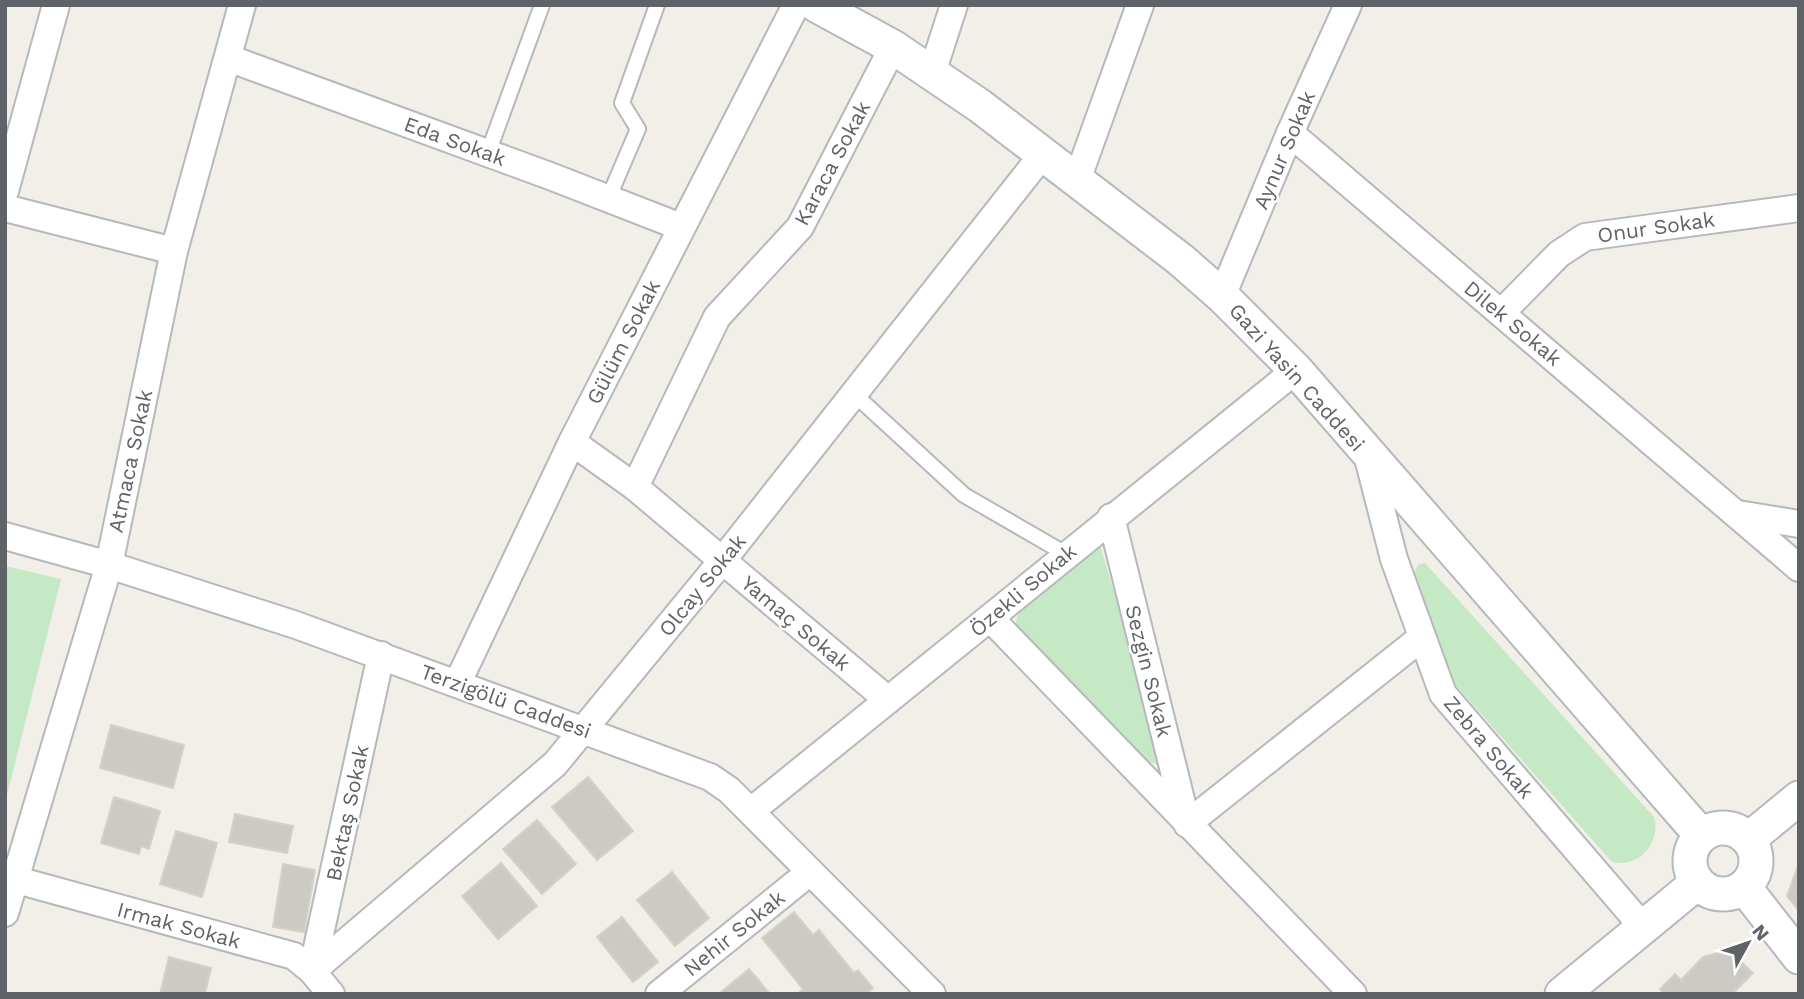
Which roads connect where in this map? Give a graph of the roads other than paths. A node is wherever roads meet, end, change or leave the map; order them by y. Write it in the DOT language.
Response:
graph roads {
  1 [pos="56,5"];
  2 [pos="242,5"];
  3 [pos="542,5"];
  4 [pos="657,5"];
  5 [pos="796,5"];
  6 [pos="816,5"];
  7 [pos="954,5"];
  8 [pos="1140,5"];
  9 [pos="1348,5"];
  10 [pos="893,47"];
  11 [pos="228,58"];
  12 [pos="932,73"];
  13 [pos="1290,133"];
  14 [pos="488,153"];
  15 [pos="1043,154"];
  16 [pos="1077,180"];
  17 [pos="5,191"];
  18 [pos="608,199"];
  19 [pos="5,208"];
  20 [pos="1799,208"];
  21 [pos="681,228"];
  22 [pos="174,251"];
  23 [pos="1222,296"];
  24 [pos="1501,313"];
  25 [pos="1296,370"];
  26 [pos="854,394"];
  27 [pos="572,442"];
  28 [pos="1367,454"];
  29 [pos="635,487"];
  30 [pos="1736,513"];
  31 [pos="1111,517"];
  32 [pos="1799,524"];
  33 [pos="5,536"];
  34 [pos="1066,554"];
  35 [pos="722,561"];
  36 [pos="109,565"];
  37 [pos="1799,568"];
  38 [pos="990,618"];
  39 [pos="1421,638"];
  40 [pos="381,655"];
  41 [pos="458,682"];
  42 [pos="888,699"];
  43 [pos="584,730"];
  44 [pos="1799,798"];
  45 [pos="751,811"];
  46 [pos="1188,824"];
  47 [pos="1701,835"];
  48 [pos="1749,839"];
  49 [pos="810,872"];
  50 [pos="13,879"];
  51 [pos="1697,883"];
  52 [pos="1744,887"];
  53 [pos="5,913"];
  54 [pos="1643,927"];
  55 [pos="1799,957"];
  56 [pos="312,971"];
  57 [pos="331,994"];
  58 [pos="659,994"];
  59 [pos="932,994"];
  60 [pos="1353,994"];
  61 [pos="1562,994"];
  1 -- 17 [label="street"];
  2 -- 11 [label="street, Atmaca Sokak"];
  3 -- 14 [label="lane"];
  4 -- 18 [label="lane"];
  5 -- 21 [label="street, Gülüm Sokak"];
  6 -- 10 [label="street, Gazi Yasin Caddesi"];
  7 -- 12 [label="street"];
  8 -- 16 [label="street"];
  9 -- 13 [label="street, Aynur Sokak"];
  10 -- 12 [label="street, Gazi Yasin Caddesi"];
  10 -- 29 [label="street, Karaca Sokak"];
  11 -- 14 [label="street, Eda Sokak"];
  11 -- 22 [label="street, Atmaca Sokak"];
  12 -- 15 [label="street, Gazi Yasin Caddesi"];
  13 -- 23 [label="street, Aynur Sokak"];
  13 -- 24 [label="street, Dilek Sokak"];
  14 -- 18 [label="street, Eda Sokak"];
  15 -- 16 [label="street, Gazi Yasin Caddesi"];
  15 -- 26 [label="street, Olcay Sokak"];
  16 -- 23 [label="street, Gazi Yasin Caddesi"];
  18 -- 21 [label="street, Eda Sokak"];
  19 -- 22 [label="street"];
  20 -- 24 [label="street, Onur Sokak"];
  21 -- 27 [label="street, Gülüm Sokak"];
  22 -- 36 [label="street, Atmaca Sokak"];
  23 -- 25 [label="street, Gazi Yasin Caddesi"];
  24 -- 30 [label="street, Dilek Sokak"];
  25 -- 28 [label="street, Gazi Yasin Caddesi"];
  25 -- 31 [label="street, Özekli Sokak"];
  26 -- 34 [label="lane"];
  26 -- 35 [label="street, Olcay Sokak"];
  27 -- 29 [label="street, Yamaç Sokak"];
  27 -- 41 [label="street, Gülüm Sokak"];
  28 -- 39 [label="street, Zebra Sokak"];
  28 -- 47 [label="street, Gazi Yasin Caddesi"];
  29 -- 35 [label="street, Yamaç Sokak"];
  30 -- 32 [label="street"];
  30 -- 37 [label="street, Dilek Sokak"];
  31 -- 34 [label="street, Özekli Sokak"];
  31 -- 46 [label="street, Sezgin Sokak"];
  33 -- 36 [label="street, Terzigölü Caddesi"];
  34 -- 38 [label="street, Özekli Sokak"];
  35 -- 42 [label="street, Yamaç Sokak"];
  35 -- 43 [label="street, Olcay Sokak"];
  36 -- 40 [label="street, Terzigölü Caddesi"];
  36 -- 50 [label="street, Atmaca Sokak"];
  38 -- 42 [label="street, Özekli Sokak"];
  38 -- 46 [label="street"];
  39 -- 46 [label="street"];
  39 -- 54 [label="street, Zebra Sokak"];
  40 -- 41 [label="street, Terzigölü Caddesi"];
  40 -- 56 [label="street, Bektaş Sokak"];
  41 -- 43 [label="street, Terzigölü Caddesi"];
  42 -- 45 [label="street, Özekli Sokak"];
  43 -- 45 [label="street, Terzigölü Caddesi"];
  43 -- 56 [label="street, Olcay Sokak"];
  44 -- 48 [label="street"];
  45 -- 49 [label="street, Terzigölü Caddesi"];
  46 -- 60 [label="street"];
  47 -- 48 [label="street"];
  47 -- 51 [label="street"];
  48 -- 52 [label="street"];
  49 -- 58 [label="street, Nehir Sokak"];
  49 -- 59 [label="street, Terzigölü Caddesi"];
  50 -- 53 [label="street, Atmaca Sokak"];
  50 -- 56 [label="street, Irmak Sokak"];
  51 -- 52 [label="street"];
  51 -- 54 [label="street"];
  52 -- 55 [label="street"];
  54 -- 61 [label="street"];
  56 -- 57 [label="street, Irmak Sokak"];
}
